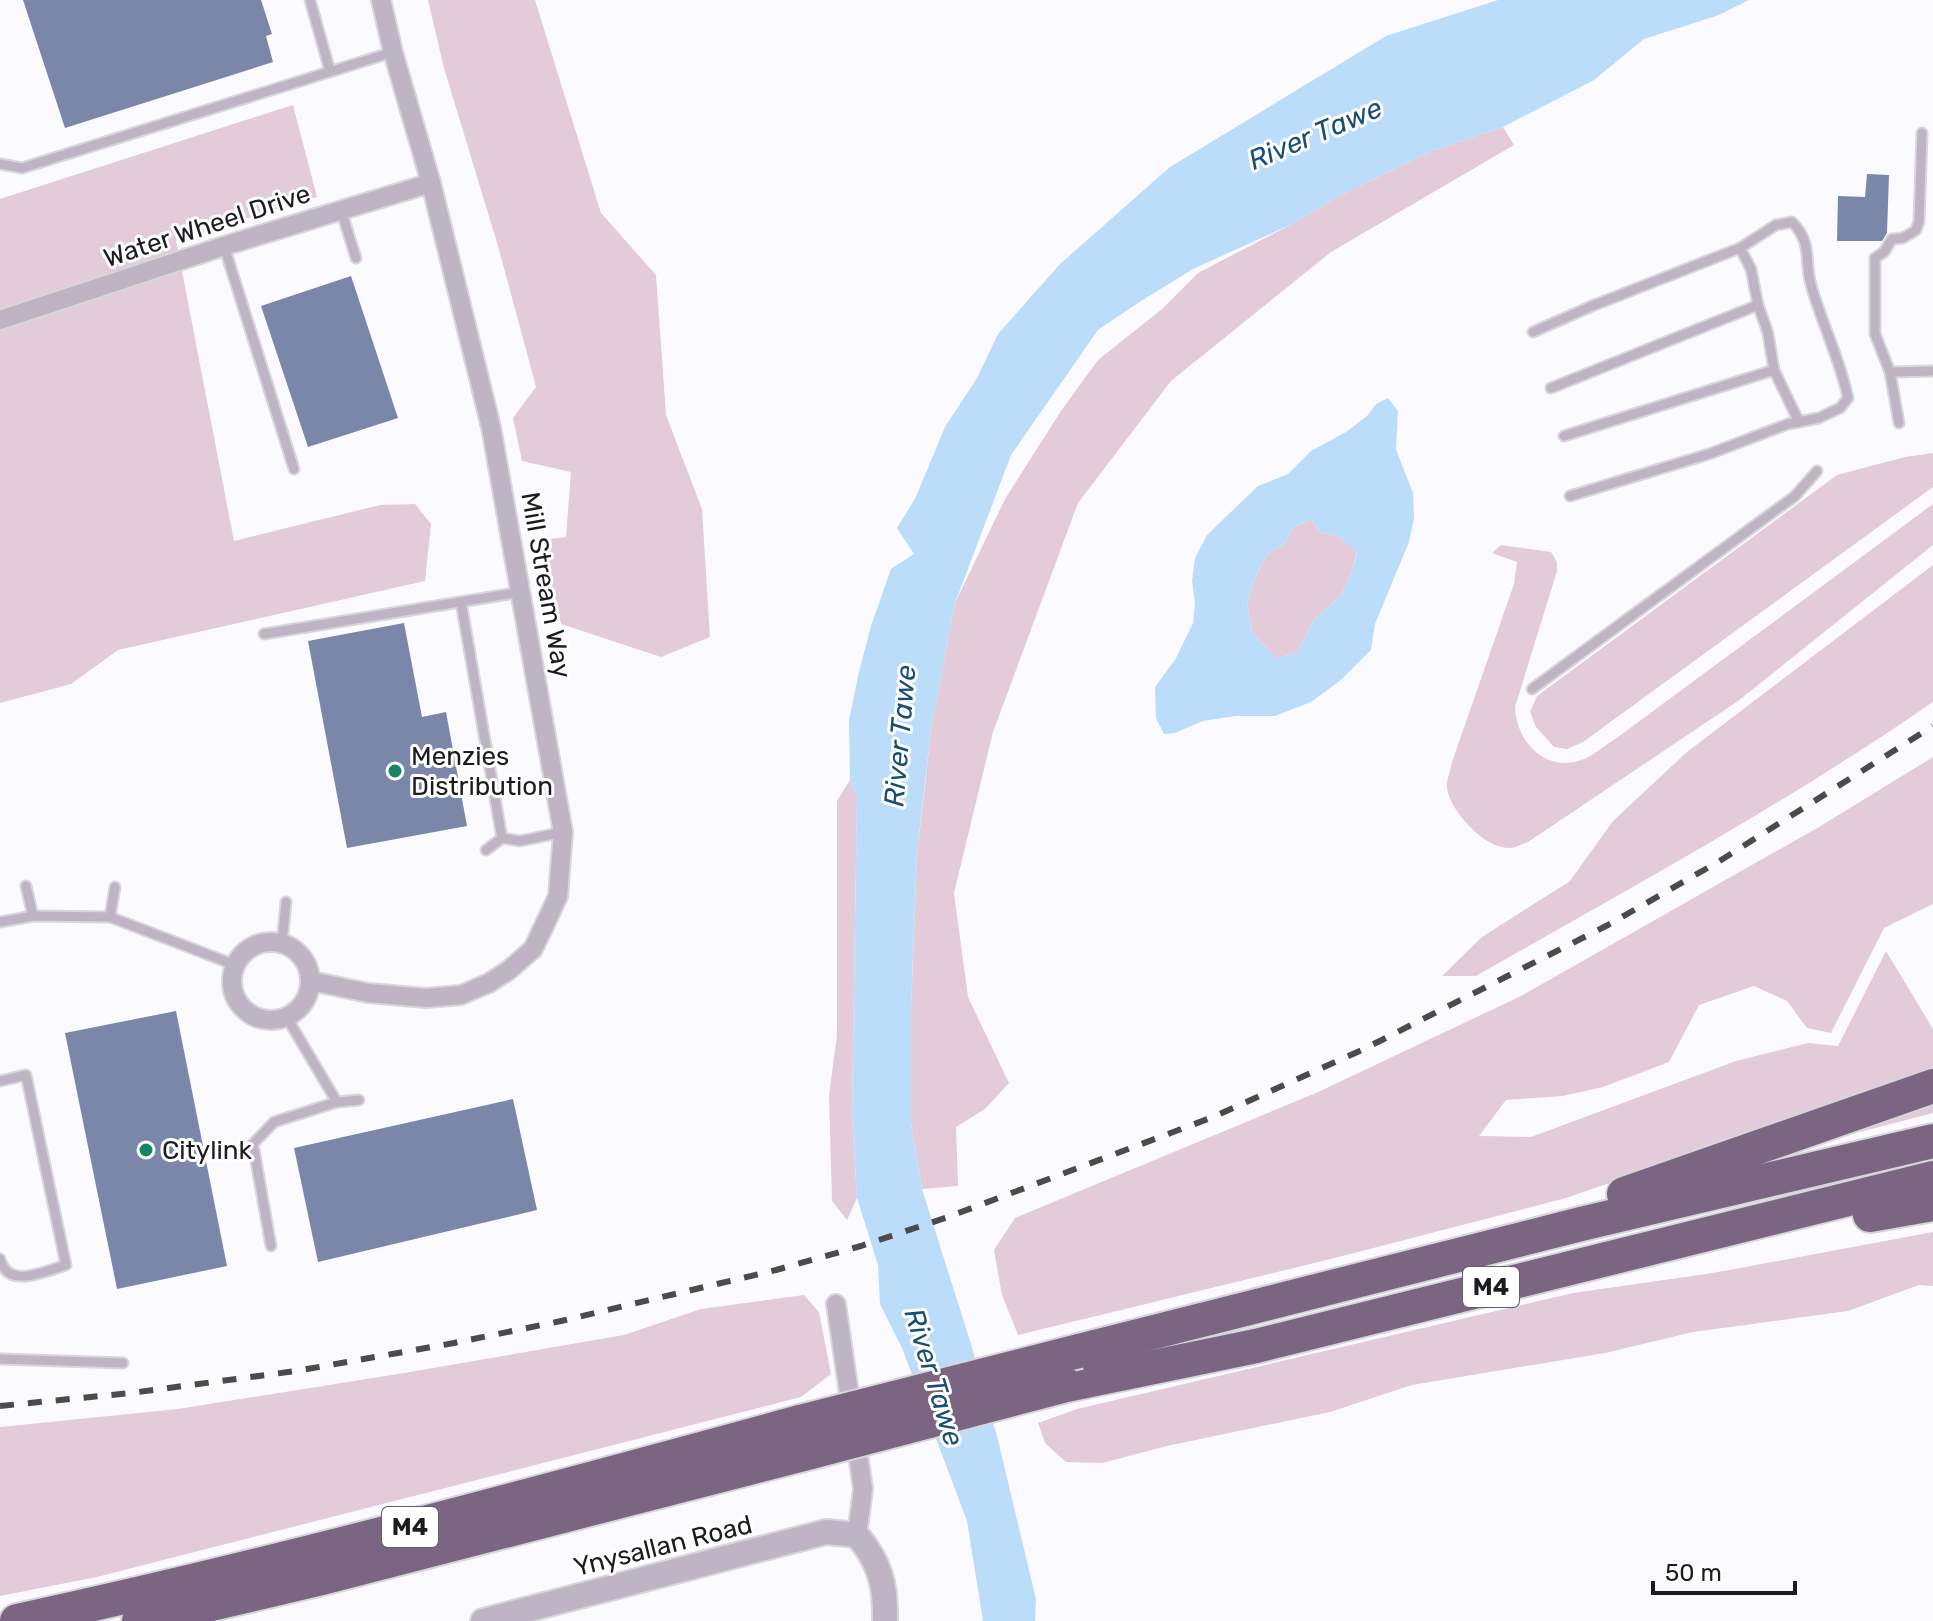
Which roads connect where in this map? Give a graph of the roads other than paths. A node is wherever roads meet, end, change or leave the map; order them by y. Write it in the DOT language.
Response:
graph roads {
  1 [pos="310,0"];
  2 [pos="381,0"];
  3 [pos="393,52"];
  4 [pos="330,71"];
  5 [pos="1922,133"];
  6 [pos="0,164"];
  7 [pos="431,183"];
  8 [pos="341,210"];
  9 [pos="224,246"];
  10 [pos="1740,248"];
  11 [pos="356,258"];
  12 [pos="1758,305"];
  13 [pos="0,320"];
  14 [pos="1533,332"];
  15 [pos="1774,370"];
  16 [pos="1933,371"];
  17 [pos="1890,372"];
  18 [pos="1551,388"];
  19 [pos="1799,422"];
  20 [pos="1899,423"];
  21 [pos="1564,436"];
  22 [pos="294,469"];
  23 [pos="1817,471"];
  24 [pos="1570,496"];
  25 [pos="521,592"];
  26 [pos="461,602"];
  27 [pos="264,634"];
  28 [pos="1532,689"];
  29 [pos="563,832"];
  30 [pos="502,838"];
  31 [pos="486,850"];
  32 [pos="26,886"];
  33 [pos="115,887"];
  34 [pos="286,902"];
  35 [pos="33,916"];
  36 [pos="110,917"];
  37 [pos="0,922"];
  38 [pos="282,943"];
  39 [pos="235,965"];
  40 [pos="311,981"];
  41 [pos="287,1018"];
  42 [pos="0,1081"];
  43 [pos="1933,1086"];
  44 [pos="359,1100"];
  45 [pos="337,1102"];
  46 [pos="1933,1141"];
  47 [pos="1933,1178"];
  48 [pos="1933,1204"];
  49 [pos="1581,1224"];
  50 [pos="1727,1229"];
  51 [pos="271,1246"];
  52 [pos="0,1259"];
  53 [pos="836,1304"];
  54 [pos="0,1359"];
  55 [pos="123,1363"];
  56 [pos="806,1437"];
  57 [pos="857,1535"];
  58 [pos="17,1621"];
  59 [pos="139,1621"];
  60 [pos="483,1621"];
  61 [pos="885,1621"];
  1 -- 4 [label="lane"];
  2 -- 3 [label="street, Mill Stream Way"];
  3 -- 4 [label="lane"];
  3 -- 7 [label="street, Mill Stream Way"];
  4 -- 6 [label="lane"];
  5 -- 17 [label="lane"];
  7 -- 8 [label="street, Water Wheel Drive"];
  7 -- 25 [label="street, Mill Stream Way"];
  8 -- 9 [label="street, Water Wheel Drive"];
  8 -- 11 [label="lane"];
  9 -- 13 [label="street, Water Wheel Drive"];
  9 -- 22 [label="lane"];
  10 -- 12 [label="lane"];
  10 -- 14 [label="lane"];
  10 -- 19 [label="lane"];
  12 -- 15 [label="lane"];
  12 -- 18 [label="lane"];
  15 -- 19 [label="lane"];
  15 -- 21 [label="lane"];
  16 -- 17 [label="lane"];
  17 -- 20 [label="lane"];
  19 -- 24 [label="lane"];
  23 -- 28 [label="lane"];
  25 -- 26 [label="lane"];
  25 -- 29 [label="street, Mill Stream Way"];
  26 -- 27 [label="lane"];
  26 -- 30 [label="lane"];
  29 -- 30 [label="lane"];
  29 -- 40 [label="street, Mill Stream Way"];
  30 -- 31 [label="lane"];
  32 -- 35 [label="lane"];
  33 -- 36 [label="lane"];
  34 -- 38 [label="lane"];
  35 -- 36 [label="lane"];
  35 -- 37 [label="lane"];
  36 -- 39 [label="lane"];
  38 -- 39 [label="street"];
  38 -- 40 [label="street"];
  39 -- 41 [label="street"];
  40 -- 41 [label="street"];
  41 -- 45 [label="lane"];
  42 -- 52 [label="lane"];
  43 -- 49 [label="highway, M4"];
  44 -- 45 [label="lane"];
  45 -- 51 [label="lane"];
  46 -- 49 [label="highway, M4"];
  47 -- 50 [label="highway, M4"];
  48 -- 50 [label="highway, M4"];
  49 -- 56 [label="highway, M4, bridge"];
  50 -- 56 [label="highway, M4, bridge"];
  53 -- 57 [label="street"];
  54 -- 55 [label="lane"];
  56 -- 58 [label="highway, M4"];
  56 -- 59 [label="highway, M4"];
  57 -- 60 [label="street, Ynysallan Road"];
  57 -- 61 [label="street"];
}
